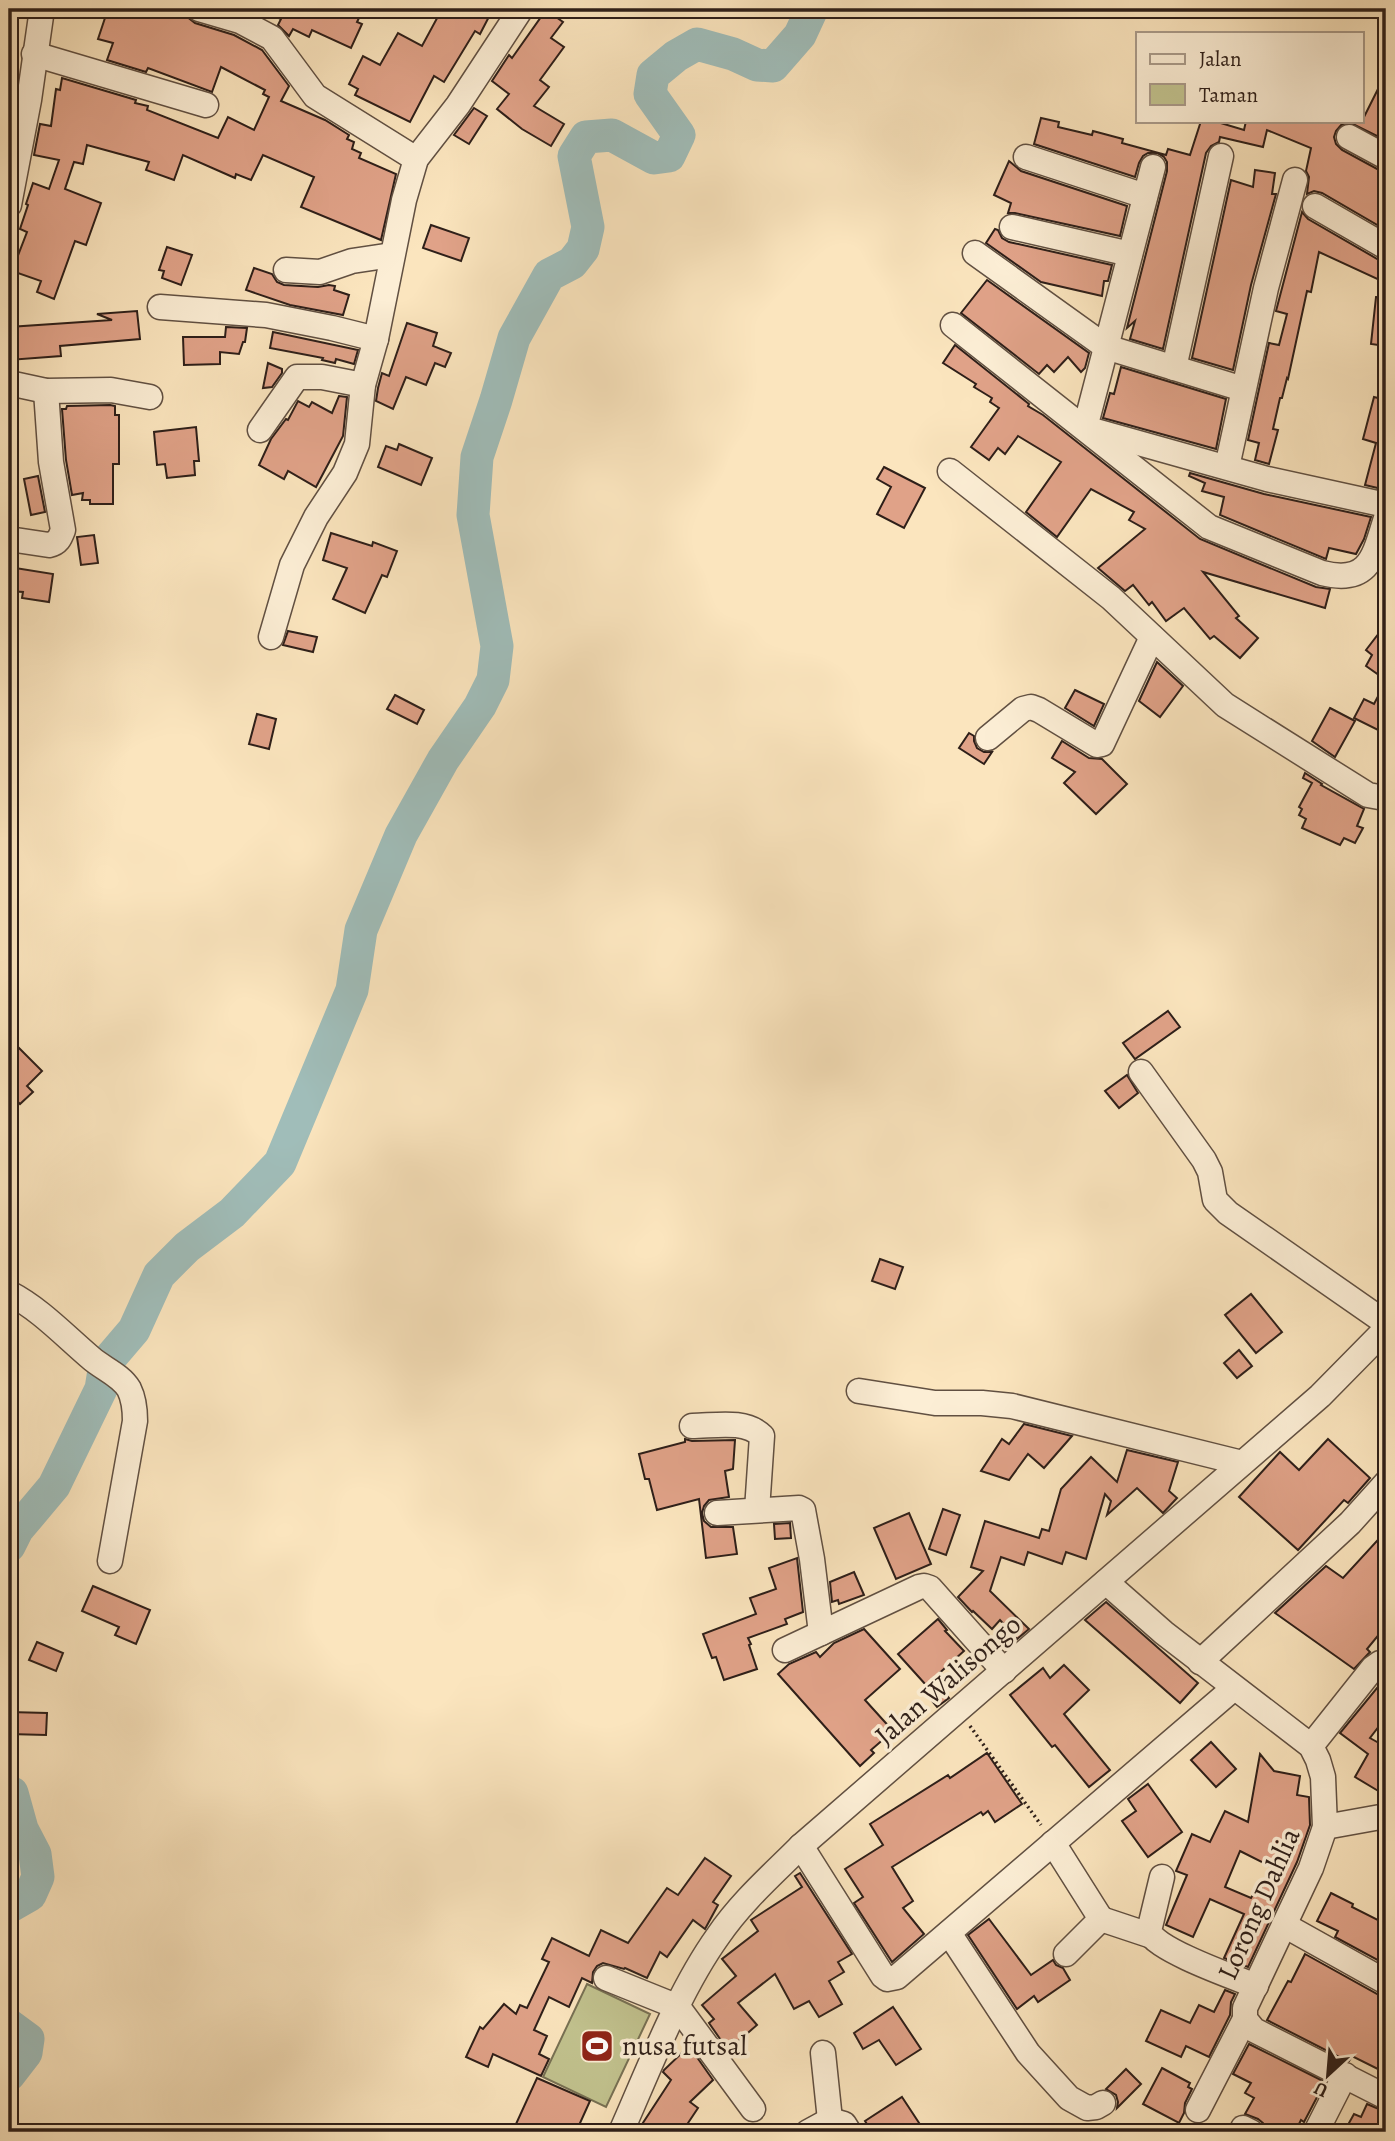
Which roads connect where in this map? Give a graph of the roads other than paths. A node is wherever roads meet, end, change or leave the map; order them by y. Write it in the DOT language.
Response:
graph roads {
  1 [pos="42,9"];
  2 [pos="199,9"];
  3 [pos="521,9"];
  4 [pos="34,54"];
  5 [pos="206,105"];
  6 [pos="1349,137"];
  7 [pos="1222,156"];
  8 [pos="1026,157"];
  9 [pos="1386,157"];
  10 [pos="415,159"];
  11 [pos="1153,167"];
  12 [pos="1295,180"];
  13 [pos="1145,196"];
  14 [pos="9,205"];
  15 [pos="1315,206"];
  16 [pos="1012,227"];
  17 [pos="1386,247"];
  18 [pos="975,253"];
  19 [pos="1130,254"];
  20 [pos="392,255"];
  21 [pos="286,270"];
  22 [pos="160,307"];
  23 [pos="953,325"];
  24 [pos="376,339"];
  25 [pos="1106,347"];
  26 [pos="1174,368"];
  27 [pos="9,383"];
  28 [pos="363,385"];
  29 [pos="1243,389"];
  30 [pos="46,391"];
  31 [pos="149,397"];
  32 [pos="1085,428"];
  33 [pos="260,430"];
  34 [pos="1227,467"];
  35 [pos="950,471"];
  36 [pos="1386,505"];
  37 [pos="1386,518"];
  38 [pos="9,539"];
  39 [pos="271,637"];
  40 [pos="1152,637"];
  41 [pos="988,738"];
  42 [pos="1386,794"];
  43 [pos="1141,1072"];
  44 [pos="9,1293"];
  45 [pos="1386,1323"];
  46 [pos="1386,1329"];
  47 [pos="859,1391"];
  48 [pos="692,1426"];
  49 [pos="1241,1463"];
  50 [pos="1386,1483"];
  51 [pos="757,1510"];
  52 [pos="717,1513"];
  53 [pos="110,1562"];
  54 [pos="1106,1582"];
  55 [pos="821,1633"];
  56 [pos="785,1650"];
  57 [pos="1200,1662"];
  58 [pos="1386,1662"];
  59 [pos="1004,1671"];
  60 [pos="1234,1688"];
  61 [pos="1311,1746"];
  62 [pos="1386,1816"];
  63 [pos="1325,1827"];
  64 [pos="1053,1843"];
  65 [pos="801,1846"];
  66 [pos="1162,1877"];
  67 [pos="1101,1919"];
  68 [pos="1284,1924"];
  69 [pos="949,1933"];
  70 [pos="1149,1935"];
  71 [pos="1066,1954"];
  72 [pos="606,1978"];
  73 [pos="1386,1982"];
  74 [pos="1256,1986"];
  75 [pos="678,2007"];
  76 [pos="1245,2019"];
  77 [pos="823,2053"];
  78 [pos="1345,2075"];
  79 [pos="1386,2097"];
  80 [pos="1103,2103"];
  81 [pos="753,2109"];
  82 [pos="1198,2110"];
  83 [pos="840,2126"];
  84 [pos="621,2132"];
  85 [pos="808,2132"];
  86 [pos="1316,2132"];
  1 -- 4 [label="street"];
  2 -- 10 [label="street"];
  3 -- 10 [label="street"];
  4 -- 5 [label="street"];
  4 -- 14 [label="street"];
  6 -- 9 [label="street"];
  7 -- 26 [label="street"];
  8 -- 13 [label="street"];
  10 -- 20 [label="street"];
  11 -- 13 [label="street"];
  12 -- 29 [label="street"];
  13 -- 19 [label="street"];
  15 -- 17 [label="street"];
  16 -- 19 [label="street"];
  18 -- 25 [label="street"];
  19 -- 25 [label="street"];
  20 -- 21 [label="street"];
  20 -- 24 [label="street"];
  22 -- 24 [label="street"];
  23 -- 32 [label="street"];
  24 -- 28 [label="street"];
  25 -- 26 [label="street"];
  25 -- 32 [label="street"];
  26 -- 29 [label="street"];
  27 -- 30 [label="street"];
  28 -- 33 [label="street"];
  28 -- 39 [label="street"];
  29 -- 34 [label="street"];
  30 -- 31 [label="street"];
  30 -- 38 [label="street"];
  32 -- 34 [label="street"];
  32 -- 37 [label="street"];
  34 -- 36 [label="street"];
  35 -- 40 [label="street"];
  40 -- 41 [label="street"];
  40 -- 42 [label="street"];
  43 -- 45 [label="street"];
  44 -- 53 [label="street"];
  46 -- 49 [label="street, Jalan Walisongo"];
  47 -- 49 [label="street"];
  48 -- 51 [label="street"];
  49 -- 54 [label="street, Jalan Walisongo"];
  50 -- 57 [label="street"];
  51 -- 52 [label="street"];
  51 -- 55 [label="street"];
  54 -- 57 [label="street"];
  54 -- 59 [label="street, Jalan Walisongo"];
  55 -- 56 [label="street"];
  55 -- 59 [label="street"];
  57 -- 60 [label="street"];
  58 -- 61 [label="street"];
  59 -- 65 [label="street, Jalan Walisongo"];
  60 -- 61 [label="street"];
  60 -- 64 [label="street"];
  61 -- 63 [label="street, Lorong Dahlia"];
  62 -- 63 [label="street"];
  63 -- 68 [label="street, Lorong Dahlia"];
  64 -- 67 [label="street"];
  64 -- 69 [label="street"];
  65 -- 69 [label="street"];
  65 -- 75 [label="street, Jalan Walisongo"];
  66 -- 70 [label="street"];
  67 -- 70 [label="street"];
  67 -- 71 [label="street"];
  68 -- 73 [label="street"];
  68 -- 74 [label="street, Lorong Dahlia"];
  69 -- 80 [label="street"];
  70 -- 74 [label="street"];
  72 -- 75 [label="street"];
  74 -- 76 [label="street, Lorong Dahlia"];
  75 -- 81 [label="street"];
  75 -- 84 [label="street, Jalan Walisongo"];
  76 -- 78 [label="street, Lorong Dahlia"];
  76 -- 82 [label="street"];
  77 -- 83 [label="street"];
  78 -- 79 [label="street, Lorong Dahlia"];
  78 -- 86 [label="street"];
  83 -- 85 [label="street"];
}
